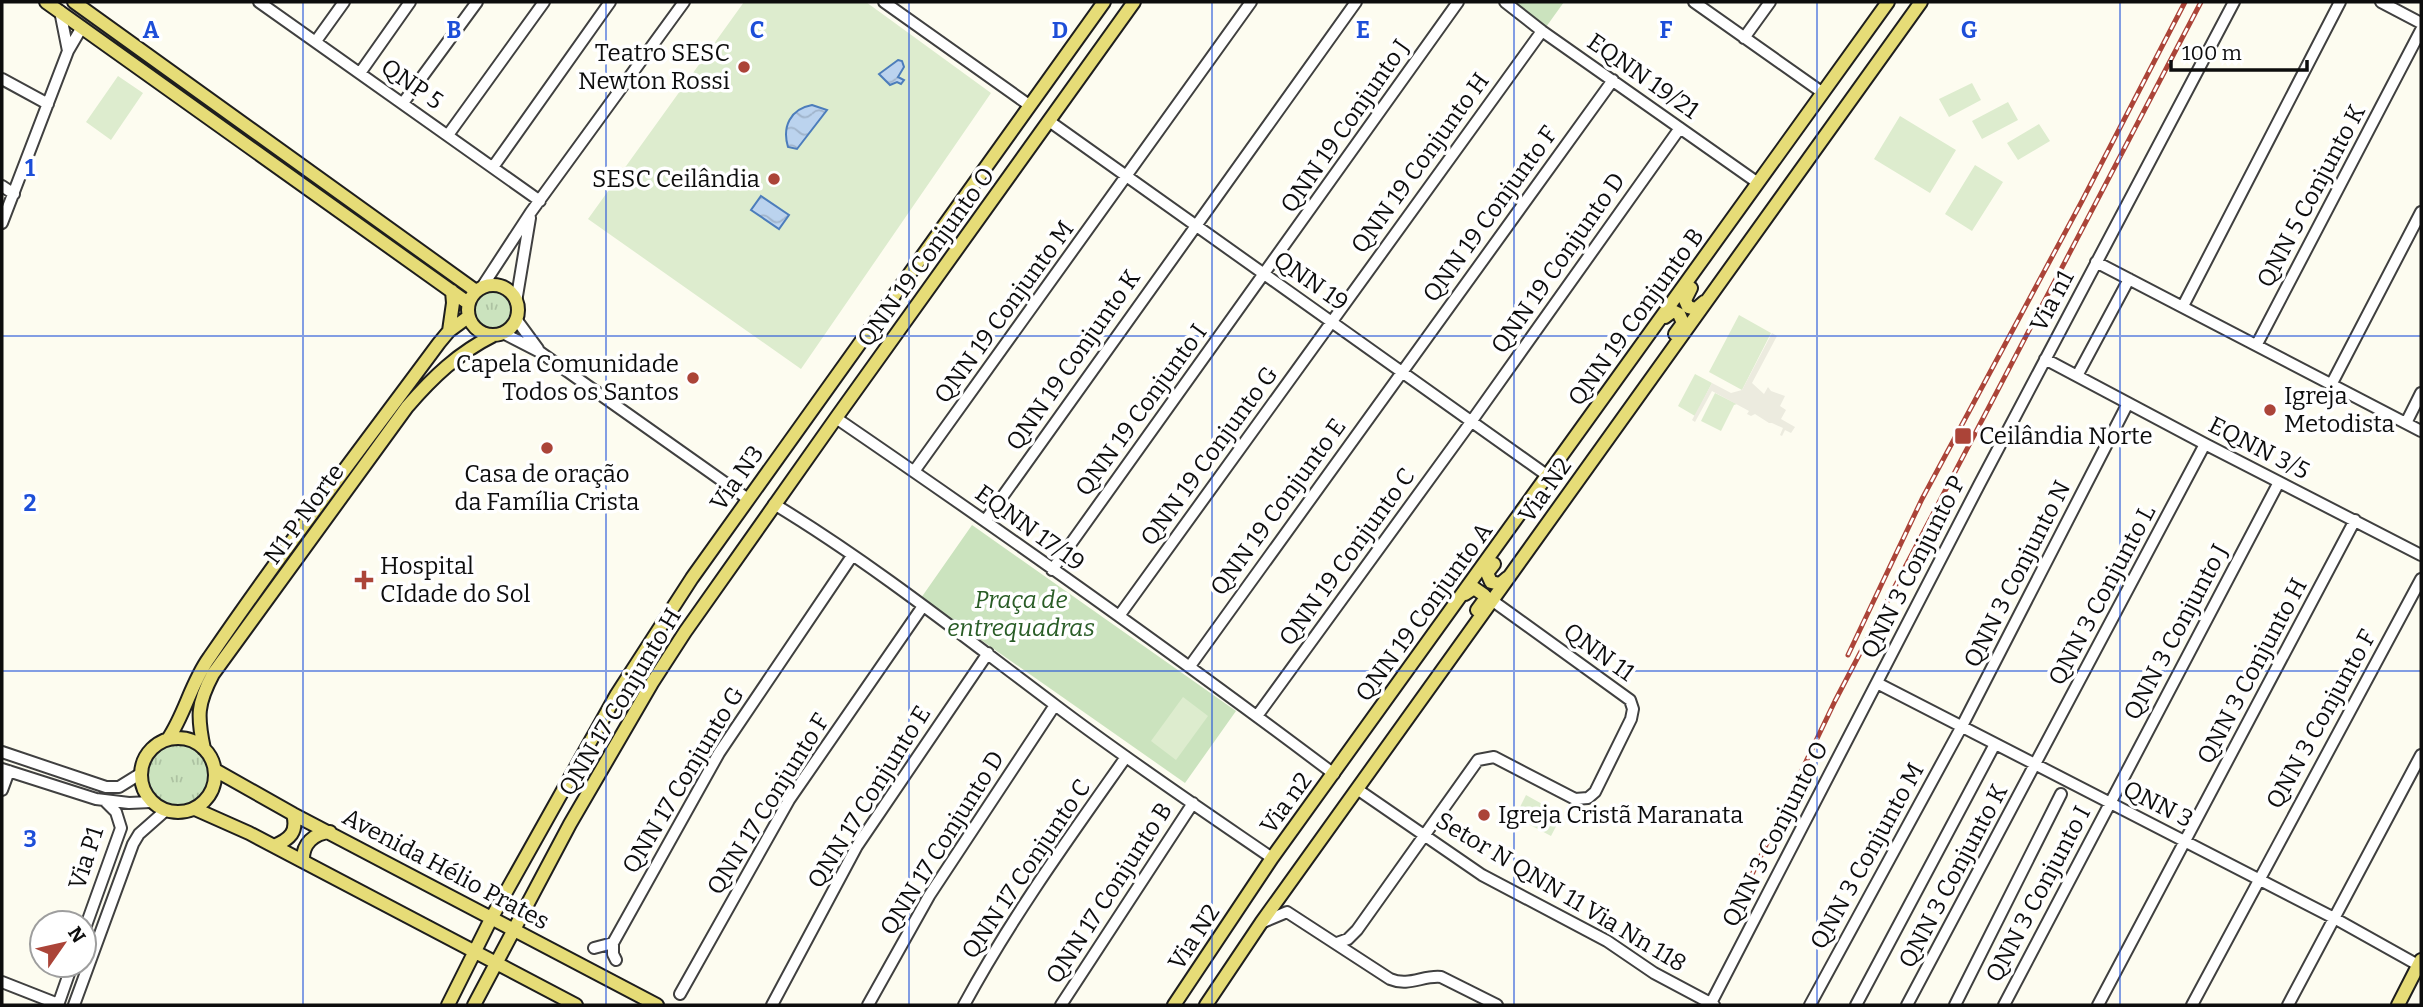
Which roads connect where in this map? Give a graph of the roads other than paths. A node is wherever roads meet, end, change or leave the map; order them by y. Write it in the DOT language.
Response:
graph roads {
  1 [pos="46,2"];
  2 [pos="74,2"];
  3 [pos="259,2"];
  4 [pos="344,2"];
  5 [pos="410,2"];
  6 [pos="477,2"];
  7 [pos="544,2"];
  8 [pos="610,2"];
  9 [pos="684,2"];
  10 [pos="884,2"];
  11 [pos="1104,2"];
  12 [pos="1127,2"];
  13 [pos="1134,2"];
  14 [pos="1251,2"];
  15 [pos="1356,2"];
  16 [pos="1458,2"];
  17 [pos="1505,2"];
  18 [pos="1695,2"];
  19 [pos="1770,2"];
  20 [pos="1888,2"];
  21 [pos="1914,2"];
  22 [pos="1921,2"];
  23 [pos="2234,2"];
  24 [pos="2340,2"];
  25 [pos="2381,2"];
  26 [pos="272,5"];
  27 [pos="60,12"];
  28 [pos="2421,23"];
  29 [pos="82,27"];
  30 [pos="2421,30"];
  31 [pos="1542,31"];
  32 [pos="1111,34"];
  33 [pos="1744,38"];
  34 [pos="316,41"];
  35 [pos="68,51"];
  36 [pos="360,73"];
  37 [pos="1868,75"];
  38 [pos="2,79"];
  39 [pos="1613,80"];
  40 [pos="1823,93"];
  41 [pos="403,103"];
  42 [pos="48,104"];
  43 [pos="1029,105"];
  44 [pos="1049,121"];
  45 [pos="1015,125"];
  46 [pos="1679,128"];
  47 [pos="448,135"];
  48 [pos="493,167"];
  49 [pos="1127,177"];
  50 [pos="1758,183"];
  51 [pos="2,186"];
  52 [pos="13,194"];
  53 [pos="1749,196"];
  54 [pos="540,201"];
  55 [pos="531,212"];
  56 [pos="2421,212"];
  57 [pos="2,223"];
  58 [pos="1195,225"];
  59 [pos="2096,262"];
  60 [pos="1265,274"];
  61 [pos="936,278"];
  62 [pos="2129,279"];
  63 [pos="479,289"];
  64 [pos="898,289"];
  65 [pos="452,291"];
  66 [pos="1713,292"];
  67 [pos="516,302"];
  68 [pos="2183,306"];
  69 [pos="468,310"];
  70 [pos="516,319"];
  71 [pos="1333,321"];
  72 [pos="1658,323"];
  73 [pos="449,331"];
  74 [pos="499,334"];
  75 [pos="2257,344"];
  76 [pos="540,352"];
  77 [pos="2045,359"];
  78 [pos="1401,372"];
  79 [pos="2077,376"];
  80 [pos="2331,385"];
  81 [pos="2421,393"];
  82 [pos="2128,403"];
  83 [pos="1623,417"];
  84 [pos="836,418"];
  85 [pos="1471,422"];
  86 [pos="2406,423"];
  87 [pos="2421,431"];
  88 [pos="820,439"];
  89 [pos="2205,444"];
  90 [pos="915,470"];
  91 [pos="1546,478"];
  92 [pos="2279,482"];
  93 [pos="748,499"];
  94 [pos="774,504"];
  95 [pos="2355,520"];
  96 [pos="985,521"];
  97 [pos="2421,555"];
  98 [pos="852,556"];
  99 [pos="1052,570"];
  100 [pos="1511,574"];
  101 [pos="692,578"];
  102 [pos="2421,579"];
  103 [pos="1461,598"];
  104 [pos="1488,598"];
  105 [pos="923,606"];
  106 [pos="1119,616"];
  107 [pos="988,653"];
  108 [pos="1190,666"];
  109 [pos="652,683"];
  110 [pos="1877,683"];
  111 [pos="617,694"];
  112 [pos="1055,705"];
  113 [pos="1257,716"];
  114 [pos="1962,726"];
  115 [pos="168,739"];
  116 [pos="1995,744"];
  117 [pos="204,749"];
  118 [pos="2,752"];
  119 [pos="2421,755"];
  120 [pos="1126,757"];
  121 [pos="2036,766"];
  122 [pos="5,770"];
  123 [pos="215,770"];
  124 [pos="140,774"];
  125 [pos="1334,774"];
  126 [pos="1357,789"];
  127 [pos="2,790"];
  128 [pos="2061,794"];
  129 [pos="106,802"];
  130 [pos="151,802"];
  131 [pos="2110,802"];
  132 [pos="1193,803"];
  133 [pos="195,809"];
  134 [pos="165,810"];
  135 [pos="293,814"];
  136 [pos="570,824"];
  137 [pos="330,832"];
  138 [pos="1423,835"];
  139 [pos="2186,842"];
  140 [pos="274,846"];
  141 [pos="1272,858"];
  142 [pos="303,861"];
  143 [pos="2259,879"];
  144 [pos="1242,902"];
  145 [pos="92,909"];
  146 [pos="107,916"];
  147 [pos="492,917"];
  148 [pos="2334,918"];
  149 [pos="98,919"];
  150 [pos="1261,923"];
  151 [pos="514,929"];
  152 [pos="98,941"];
  153 [pos="613,943"];
  154 [pos="1337,943"];
  155 [pos="594,948"];
  156 [pos="473,951"];
  157 [pos="616,960"];
  158 [pos="2420,962"];
  159 [pos="496,963"];
  160 [pos="67,979"];
  161 [pos="84,979"];
  162 [pos="2,982"];
  163 [pos="680,994"];
  164 [pos="1206,1003"];
  165 [pos="58,1004"];
  166 [pos="74,1005"];
  167 [pos="448,1005"];
  168 [pos="474,1005"];
  169 [pos="576,1005"];
  170 [pos="657,1005"];
  171 [pos="772,1005"];
  172 [pos="868,1005"];
  173 [pos="964,1005"];
  174 [pos="1060,1005"];
  175 [pos="1174,1005"];
  176 [pos="1188,1005"];
  177 [pos="1497,1005"];
  178 [pos="1711,1005"];
  179 [pos="1810,1005"];
  180 [pos="1857,1005"];
  181 [pos="1907,1005"];
  182 [pos="1955,1005"];
  183 [pos="2004,1005"];
  184 [pos="2098,1005"];
  185 [pos="2192,1005"];
  186 [pos="2288,1005"];
  187 [pos="2398,1005"];
  1 -- 27 [label="main road"];
  2 -- 63 [label="main road"];
  3 -- 26 [label="street, QNP 5"];
  4 -- 34 [label="street"];
  5 -- 36 [label="street"];
  6 -- 41 [label="street"];
  7 -- 47 [label="street"];
  8 -- 48 [label="street"];
  9 -- 54 [label="street"];
  10 -- 43 [label="street"];
  11 -- 43 [label="main road, Via N3"];
  12 -- 32 [label="main road"];
  13 -- 32 [label="main road"];
  14 -- 49 [label="street, QNN 19 Conjunto M"];
  15 -- 58 [label="street, QNN 19 Conjunto K"];
  16 -- 60 [label="street, QNN 19 Conjunto J"];
  17 -- 31 [label="street, EQNN 19/21"];
  18 -- 33 [label="street"];
  19 -- 33 [label="street"];
  20 -- 40 [label="main road"];
  21 -- 37 [label="main road"];
  22 -- 37 [label="main road, Via N2"];
  23 -- 59 [label="street, Via n1"];
  24 -- 68 [label="street"];
  25 -- 28 [label="street"];
  26 -- 34 [label="street, QNP 5"];
  27 -- 29 [label="main road"];
  27 -- 35 [label="street"];
  29 -- 35 [label="street"];
  29 -- 65 [label="main road"];
  30 -- 75 [label="street, QNN 5 Conjunto K"];
  31 -- 39 [label="street, EQNN 19/21"];
  31 -- 71 [label="street, QNN 19 Conjunto H"];
  32 -- 44 [label="main road, QNN 19 Conjunto O"];
  33 -- 40 [label="street"];
  34 -- 36 [label="street, QNP 5"];
  35 -- 42 [label="street"];
  36 -- 41 [label="street, QNP 5"];
  37 -- 66 [label="main road, Via N2"];
  38 -- 42 [label="street"];
  39 -- 46 [label="street, EQNN 19/21"];
  39 -- 78 [label="street, QNN 19 Conjunto F"];
  40 -- 50 [label="main road"];
  41 -- 47 [label="street, QNP 5"];
  42 -- 52 [label="street"];
  43 -- 45 [label="main road, Via N3"];
  44 -- 49 [label="street, QNN 19"];
  44 -- 61 [label="main road, QNN 19 Conjunto O"];
  45 -- 61 [label="main road"];
  45 -- 64 [label="main road, Via N3"];
  46 -- 50 [label="street, EQNN 19/21"];
  46 -- 85 [label="street, QNN 19 Conjunto D"];
  47 -- 48 [label="street, QNP 5"];
  48 -- 54 [label="street, QNP 5"];
  49 -- 58 [label="street, QNN 19"];
  49 -- 90 [label="street, QNN 19 Conjunto M"];
  50 -- 53 [label="main road, QNN 19 Conjunto B"];
  51 -- 52 [label="street"];
  52 -- 57 [label="street"];
  53 -- 66 [label="main road"];
  53 -- 72 [label="main road, QNN 19 Conjunto B"];
  54 -- 55 [label="street"];
  55 -- 63 [label="street"];
  55 -- 67 [label="street"];
  56 -- 80 [label="street"];
  58 -- 60 [label="street, QNN 19"];
  58 -- 96 [label="street, QNN 19 Conjunto K"];
  59 -- 62 [label="street"];
  59 -- 77 [label="street, Via n1"];
  60 -- 71 [label="street, QNN 19"];
  60 -- 99 [label="street, QNN 19 Conjunto I"];
  61 -- 84 [label="main road, QNN 19 Conjunto O"];
  62 -- 68 [label="street"];
  62 -- 79 [label="street"];
  63 -- 67 [label="main road"];
  63 -- 69 [label="main road"];
  64 -- 88 [label="main road"];
  64 -- 93 [label="main road, Via N3"];
  65 -- 69 [label="main road"];
  65 -- 73 [label="main road"];
  66 -- 83 [label="main road, Via N2"];
  67 -- 70 [label="main road"];
  68 -- 75 [label="street"];
  69 -- 73 [label="main road, N1 P Norte"];
  69 -- 74 [label="main road"];
  70 -- 74 [label="main road"];
  70 -- 76 [label="street"];
  71 -- 78 [label="street, QNN 19"];
  71 -- 106 [label="street, QNN 19 Conjunto G"];
  72 -- 83 [label="main road"];
  72 -- 91 [label="main road, QNN 19 Conjunto B"];
  73 -- 115 [label="main road, N1 P Norte"];
  74 -- 76 [label="street"];
  74 -- 117 [label="main road, N1 P Norte"];
  75 -- 80 [label="street"];
  76 -- 93 [label="street"];
  77 -- 79 [label="street, EQNN 3/5"];
  77 -- 110 [label="street, QNN 3 Conjunto P"];
  78 -- 85 [label="street, QNN 19"];
  78 -- 108 [label="street, QNN 19 Conjunto E"];
  79 -- 82 [label="street, EQNN 3/5"];
  80 -- 86 [label="street"];
  81 -- 86 [label="street"];
  82 -- 89 [label="street, EQNN 3/5"];
  82 -- 114 [label="street, QNN 3 Conjunto N"];
  83 -- 100 [label="main road, Via N2"];
  84 -- 88 [label="main road, Via N3"];
  84 -- 90 [label="street, EQNN 17/19"];
  85 -- 91 [label="street, QNN 19"];
  85 -- 113 [label="street, QNN 19 Conjunto C"];
  86 -- 87 [label="street"];
  88 -- 94 [label="main road, Via N3"];
  89 -- 92 [label="street, EQNN 3/5"];
  89 -- 121 [label="street, QNN 3 Conjunto L"];
  90 -- 96 [label="street, EQNN 17/19"];
  91 -- 100 [label="main road"];
  91 -- 103 [label="main road, QNN 19 Conjunto A"];
  92 -- 95 [label="street, EQNN 3/5"];
  92 -- 131 [label="street, QNN 3 Conjunto J"];
  93 -- 101 [label="main road, Via N3"];
  94 -- 98 [label="street"];
  94 -- 109 [label="main road, QNN 17 Conjunto H"];
  95 -- 97 [label="street, EQNN 3/5"];
  95 -- 139 [label="street, QNN 3 Conjunto H"];
  96 -- 99 [label="street, EQNN 17/19"];
  98 -- 105 [label="street"];
  98 -- 153 [label="street, QNN 17 Conjunto G"];
  99 -- 106 [label="street, EQNN 17/19"];
  100 -- 104 [label="main road, Via N2"];
  101 -- 109 [label="main road"];
  101 -- 111 [label="main road, Via N3"];
  102 -- 143 [label="street, QNN 3 Conjunto F"];
  103 -- 104 [label="main road"];
  103 -- 125 [label="main road, QNN 19 Conjunto A"];
  104 -- 126 [label="main road, Via N2"];
  104 -- 138 [label="street, QNN 11"];
  105 -- 107 [label="street"];
  105 -- 163 [label="street, QNN 17 Conjunto F"];
  106 -- 108 [label="street, EQNN 17/19"];
  107 -- 112 [label="street"];
  107 -- 171 [label="street, QNN 17 Conjunto E"];
  108 -- 113 [label="street, EQNN 17/19"];
  109 -- 136 [label="main road, QNN 17 Conjunto H"];
  110 -- 114 [label="street, QNN 3"];
  110 -- 178 [label="street, QNN 3 Conjunto O"];
  111 -- 136 [label="main road"];
  111 -- 147 [label="main road, Via N3"];
  112 -- 120 [label="street"];
  112 -- 172 [label="street, QNN 17 Conjunto D"];
  113 -- 125 [label="street, EQNN 17/19"];
  114 -- 116 [label="street, QNN 3"];
  114 -- 179 [label="street, QNN 3 Conjunto M"];
  115 -- 117 [label="main road"];
  115 -- 124 [label="main road"];
  116 -- 121 [label="street, QNN 3"];
  116 -- 180 [label="street"];
  117 -- 123 [label="main road"];
  118 -- 124 [label="street"];
  119 -- 148 [label="street"];
  120 -- 132 [label="street"];
  120 -- 173 [label="street, QNN 17 Conjunto C"];
  121 -- 131 [label="street, QNN 3"];
  121 -- 181 [label="street, QNN 3 Conjunto K"];
  122 -- 127 [label="street"];
  122 -- 129 [label="street"];
  123 -- 133 [label="main road"];
  123 -- 135 [label="main road, Avenida Hélio Prates"];
  124 -- 130 [label="main road"];
  125 -- 141 [label="main road, Via n2"];
  126 -- 138 [label="street, Setor N QNN 11 Via Nn 118"];
  126 -- 150 [label="main road, Via N2"];
  128 -- 182 [label="street"];
  129 -- 130 [label="street"];
  129 -- 145 [label="street, Via P1"];
  130 -- 134 [label="main road"];
  131 -- 139 [label="street, QNN 3"];
  131 -- 183 [label="street, QNN 3 Conjunto I"];
  132 -- 141 [label="street"];
  132 -- 174 [label="street, QNN 17 Conjunto B"];
  133 -- 134 [label="main road"];
  133 -- 140 [label="main road"];
  134 -- 146 [label="street, Via P1"];
  135 -- 137 [label="main road, Avenida Hélio Prates"];
  135 -- 140 [label="main road"];
  136 -- 151 [label="main road, QNN 17 Conjunto H"];
  137 -- 142 [label="main road"];
  137 -- 147 [label="main road, Avenida Hélio Prates"];
  138 -- 154 [label="street"];
  138 -- 178 [label="street, Setor N QNN 11 Via Nn 118"];
  139 -- 143 [label="street, QNN 3"];
  139 -- 184 [label="street, QNN 3 Conjunto H"];
  140 -- 142 [label="main road"];
  141 -- 144 [label="main road, Via N2"];
  142 -- 156 [label="main road"];
  143 -- 148 [label="street, QNN 3"];
  143 -- 185 [label="street, QNN 3 Conjunto F"];
  144 -- 175 [label="main road, Via N2"];
  144 -- 176 [label="main road"];
  146 -- 149 [label="street"];
  146 -- 152 [label="street, Via P1"];
  147 -- 151 [label="main road, Avenida Hélio Prates"];
  147 -- 156 [label="main road, Via N3"];
  148 -- 158 [label="street, QNN 3"];
  148 -- 186 [label="street"];
  150 -- 154 [label="street"];
  150 -- 164 [label="main road, Via N2"];
  151 -- 159 [label="main road"];
  151 -- 170 [label="main road, Avenida Hélio Prates"];
  153 -- 155 [label="street"];
  153 -- 157 [label="street"];
  154 -- 177 [label="street"];
  156 -- 159 [label="main road"];
  156 -- 167 [label="main road, Via N3"];
  158 -- 187 [label="main road"];
  159 -- 168 [label="main road"];
  159 -- 169 [label="main road"];
  160 -- 165 [label="street"];
  161 -- 166 [label="street, Via P1"];
  162 -- 165 [label="street"];
}
